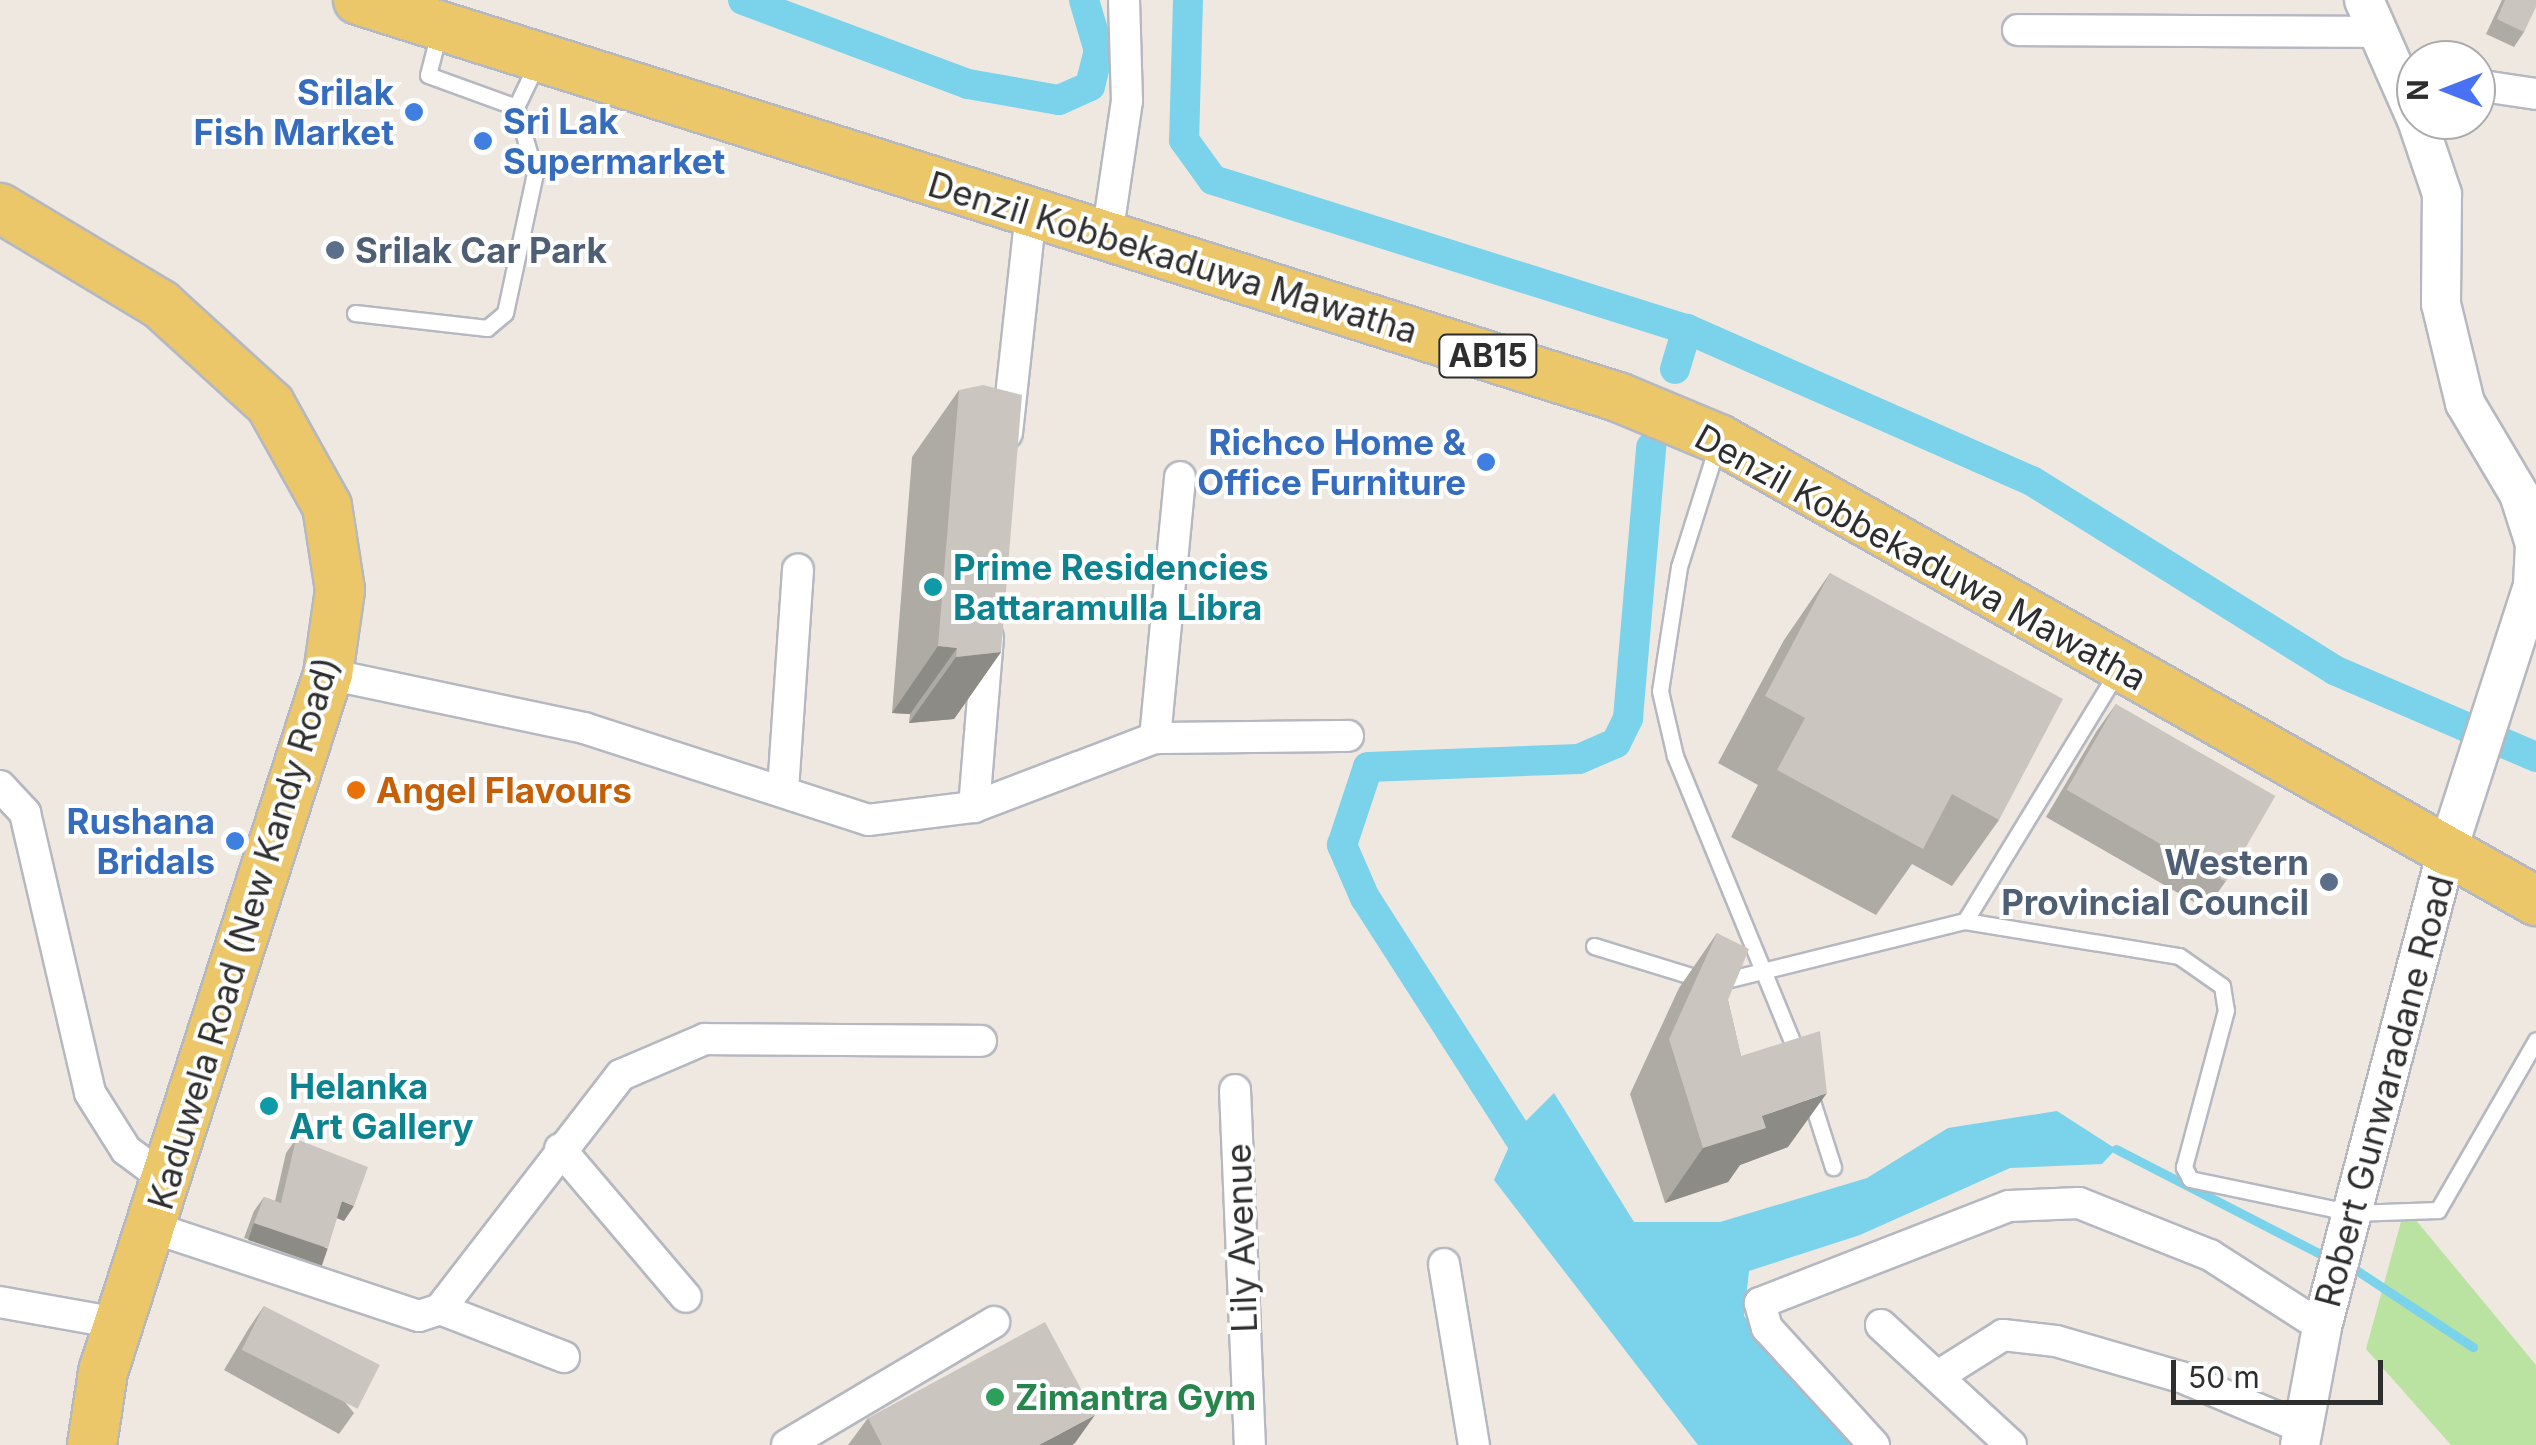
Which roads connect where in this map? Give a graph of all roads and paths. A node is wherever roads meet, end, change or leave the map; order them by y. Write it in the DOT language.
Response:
graph roads {
  1 [pos="358,0"];
  2 [pos="1124,0"];
  3 [pos="2371,16"];
  4 [pos="442,26"];
  5 [pos="2018,30"];
  6 [pos="540,57"];
  7 [pos="2396,57"];
  8 [pos="2496,88"];
  9 [pos="2536,94"];
  10 [pos="516,107"];
  11 [pos="2423,140"];
  12 [pos="0,208"];
  13 [pos="1031,212"];
  14 [pos="1107,236"];
  15 [pos="355,314"];
  16 [pos="1720,439"];
  17 [pos="1003,468"];
  18 [pos="1180,477"];
  19 [pos="2535,544"];
  20 [pos="798,570"];
  21 [pos="991,601"];
  22 [pos="2119,668"];
  23 [pos="328,674"];
  24 [pos="1348,736"];
  25 [pos="1155,738"];
  26 [pos="0,786"];
  27 [pos="784,790"];
  28 [pos="974,807"];
  29 [pos="2446,855"];
  30 [pos="2536,901"];
  31 [pos="1964,920"];
  32 [pos="1594,946"];
  33 [pos="1770,971"];
  34 [pos="2536,1040"];
  35 [pos="981,1042"];
  36 [pos="1235,1090"];
  37 [pos="560,1149"];
  38 [pos="1833,1167"];
  39 [pos="165,1179"];
  40 [pos="2350,1224"];
  41 [pos="150,1227"];
  42 [pos="1444,1264"];
  43 [pos="686,1297"];
  44 [pos="0,1302"];
  45 [pos="440,1309"];
  46 [pos="2326,1314"];
  47 [pos="994,1322"];
  48 [pos="118,1323"];
  49 [pos="1881,1325"];
  50 [pos="564,1357"];
  51 [pos="1938,1376"];
  52 [pos="2302,1437"];
  53 [pos="92,1445"];
  54 [pos="788,1445"];
  55 [pos="1250,1445"];
  56 [pos="1474,1445"];
  57 [pos="1874,1445"];
  58 [pos="2011,1445"];
  1 -- 4 [label="main road, Denzil Kobbekaduwa Mawatha / AB15"];
  2 -- 14 [label="street"];
  3 -- 5 [label="street"];
  3 -- 7 [label="street"];
  4 -- 6 [label="main road, Denzil Kobbekaduwa Mawatha / AB15"];
  4 -- 10 [label="lane"];
  6 -- 10 [label="lane"];
  6 -- 13 [label="main road, Denzil Kobbekaduwa Mawatha / AB15"];
  8 -- 9 [label="street"];
  10 -- 15 [label="lane"];
  11 -- 19 [label="street"];
  12 -- 23 [label="main road, Kaduwela Road (New Kandy Road)"];
  13 -- 14 [label="main road, Denzil Kobbekaduwa Mawatha / AB15"];
  13 -- 17 [label="street"];
  14 -- 16 [label="main road, Denzil Kobbekaduwa Mawatha / AB15"];
  16 -- 22 [label="main road, Denzil Kobbekaduwa Mawatha / AB15"];
  16 -- 33 [label="lane"];
  18 -- 25 [label="street"];
  19 -- 29 [label="street, Robert Gunwaradane Road"];
  20 -- 27 [label="street"];
  21 -- 28 [label="street"];
  22 -- 29 [label="main road, Denzil Kobbekaduwa Mawatha / AB15"];
  22 -- 31 [label="lane"];
  23 -- 27 [label="street"];
  23 -- 39 [label="main road, Kaduwela Road (New Kandy Road)"];
  24 -- 25 [label="street"];
  25 -- 28 [label="street"];
  26 -- 39 [label="street"];
  27 -- 28 [label="street"];
  29 -- 30 [label="main road, Denzil Kobbekaduwa Mawatha / AB15"];
  29 -- 40 [label="street, Robert Gunwaradane Road"];
  31 -- 33 [label="lane"];
  31 -- 40 [label="lane"];
  32 -- 33 [label="lane"];
  33 -- 38 [label="lane"];
  34 -- 40 [label="lane"];
  35 -- 37 [label="street"];
  36 -- 55 [label="street, Lily Avenue"];
  37 -- 43 [label="street"];
  37 -- 45 [label="street"];
  39 -- 41 [label="main road, Kaduwela Road (New Kandy Road)"];
  40 -- 46 [label="street, Robert Gunwaradane Road"];
  41 -- 45 [label="street"];
  41 -- 48 [label="main road, Kaduwela Road (New Kandy Road)"];
  42 -- 56 [label="street"];
  44 -- 48 [label="street"];
  45 -- 50 [label="street"];
  46 -- 52 [label="street, Robert Gunwaradane Road"];
  46 -- 57 [label="street"];
  47 -- 54 [label="street"];
  48 -- 53 [label="main road, Kaduwela Road (New Kandy Road)"];
  49 -- 51 [label="street"];
  51 -- 52 [label="street"];
  51 -- 58 [label="street"];
}
